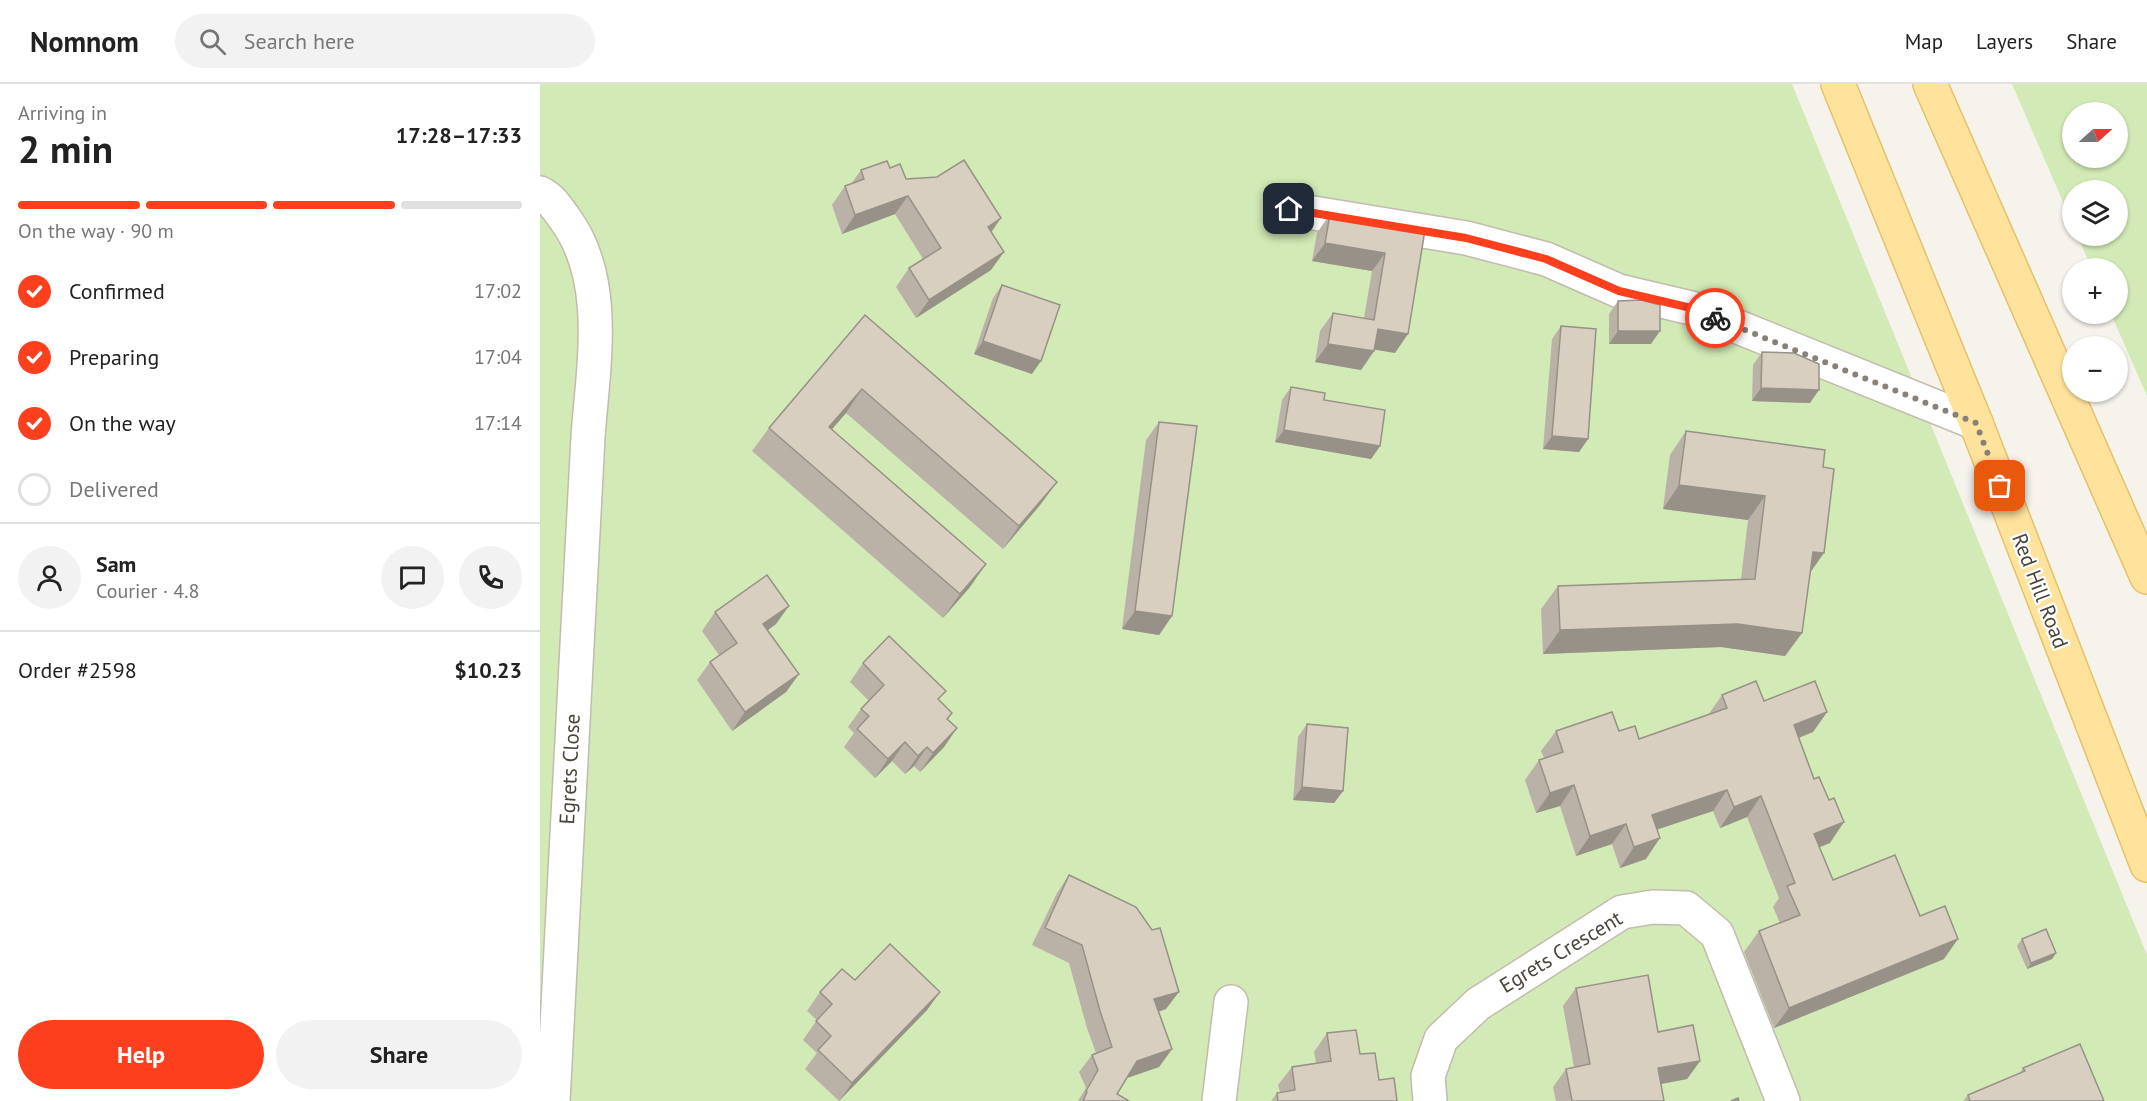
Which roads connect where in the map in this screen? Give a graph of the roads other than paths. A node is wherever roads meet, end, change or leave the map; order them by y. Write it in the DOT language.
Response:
graph roads {
  1 [pos="1838,84"];
  2 [pos="1930,84"];
  3 [pos="540,193"];
  4 [pos="1289,209"];
  5 [pos="1976,423"];
  6 [pos="2147,577"];
  7 [pos="2147,865"];
  8 [pos="1231,1002"];
  9 [pos="553,1101"];
  10 [pos="1219,1101"];
  11 [pos="1430,1101"];
  12 [pos="1783,1101"];
  1 -- 5 [label="main road, Red Hill Road"];
  2 -- 6 [label="main road"];
  3 -- 9 [label="street, Egrets Close"];
  4 -- 5 [label="street"];
  5 -- 7 [label="main road, Red Hill Road"];
  8 -- 10 [label="street"];
  11 -- 12 [label="street, Egrets Crescent"];
}
